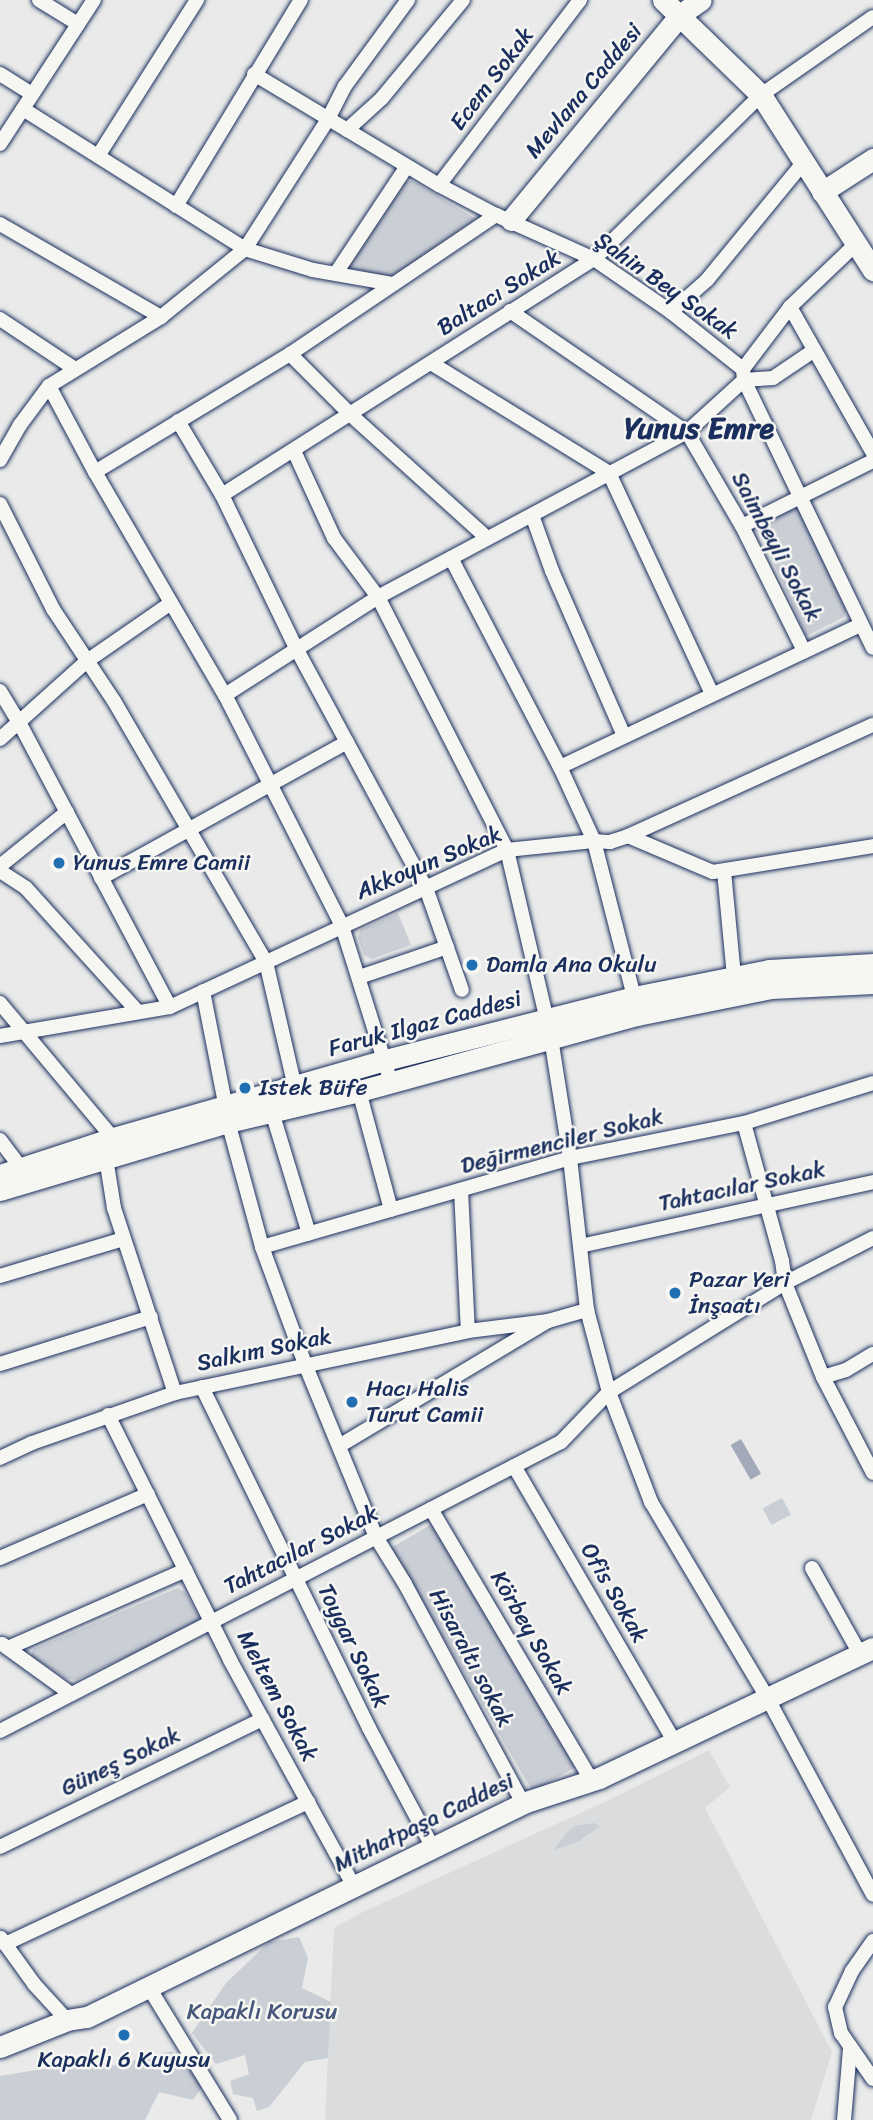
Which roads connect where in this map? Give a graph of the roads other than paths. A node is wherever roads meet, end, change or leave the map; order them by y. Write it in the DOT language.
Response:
graph roads {
  1 [pos="39,0"];
  2 [pos="94,0"];
  3 [pos="197,0"];
  4 [pos="301,0"];
  5 [pos="408,0"];
  6 [pos="463,0"];
  7 [pos="580,0"];
  8 [pos="663,0"];
  9 [pos="701,0"];
  10 [pos="681,14"];
  11 [pos="873,17"];
  12 [pos="78,24"];
  13 [pos="0,74"];
  14 [pos="254,74"];
  15 [pos="32,94"];
  16 [pos="761,95"];
  17 [pos="23,109"];
  18 [pos="327,121"];
  19 [pos="347,130"];
  20 [pos="0,144"];
  21 [pos="97,156"];
  22 [pos="873,159"];
  23 [pos="803,163"];
  24 [pos="407,166"];
  25 [pos="439,184"];
  26 [pos="822,192"];
  27 [pos="176,206"];
  28 [pos="504,217"];
  29 [pos="0,224"];
  30 [pos="856,244"];
  31 [pos="245,249"];
  32 [pos="594,259"];
  33 [pos="873,270"];
  34 [pos="336,273"];
  35 [pos="392,284"];
  36 [pos="790,307"];
  37 [pos="510,311"];
  38 [pos="671,312"];
  39 [pos="161,317"];
  40 [pos="0,319"];
  41 [pos="813,351"];
  42 [pos="290,354"];
  43 [pos="430,363"];
  44 [pos="75,369"];
  45 [pos="744,375"];
  46 [pos="49,386"];
  47 [pos="351,415"];
  48 [pos="178,421"];
  49 [pos="687,432"];
  50 [pos="294,451"];
  51 [pos="873,453"];
  52 [pos="0,460"];
  53 [pos="873,461"];
  54 [pos="95,472"];
  55 [pos="609,473"];
  56 [pos="222,495"];
  57 [pos="801,496"];
  58 [pos="0,504"];
  59 [pos="532,515"];
  60 [pos="742,526"];
  61 [pos="487,538"];
  62 [pos="451,558"];
  63 [pos="378,597"];
  64 [pos="171,603"];
  65 [pos="861,625"];
  66 [pos="296,648"];
  67 [pos="873,648"];
  68 [pos="804,651"];
  69 [pos="86,661"];
  70 [pos="0,691"];
  71 [pos="712,694"];
  72 [pos="225,695"];
  73 [pos="20,723"];
  74 [pos="873,725"];
  75 [pos="624,736"];
  76 [pos="0,739"];
  77 [pos="347,742"];
  78 [pos="560,767"];
  79 [pos="272,785"];
  80 [pos="67,812"];
  81 [pos="189,829"];
  82 [pos="628,836"];
  83 [pos="594,841"];
  84 [pos="873,846"];
  85 [pos="508,850"];
  86 [pos="0,869"];
  87 [pos="724,871"];
  88 [pos="101,877"];
  89 [pos="426,888"];
  90 [pos="342,926"];
  91 [pos="447,947"];
  92 [pos="266,962"];
  93 [pos="873,964"];
  94 [pos="359,977"];
  95 [pos="734,977"];
  96 [pos="873,983"];
  97 [pos="462,990"];
  98 [pos="203,991"];
  99 [pos="634,997"];
  100 [pos="0,1003"];
  101 [pos="170,1007"];
  102 [pos="138,1012"];
  103 [pos="549,1028"];
  104 [pos="25,1029"];
  105 [pos="0,1036"];
  106 [pos="385,1060"];
  107 [pos="391,1082"];
  108 [pos="873,1083"];
  109 [pos="295,1088"];
  110 [pos="359,1091"];
  111 [pos="272,1112"];
  112 [pos="226,1115"];
  113 [pos="744,1123"];
  114 [pos="0,1140"];
  115 [pos="110,1148"];
  116 [pos="570,1158"];
  117 [pos="21,1168"];
  118 [pos="0,1175"];
  119 [pos="873,1182"];
  120 [pos="461,1190"];
  121 [pos="0,1191"];
  122 [pos="767,1204"];
  123 [pos="391,1210"];
  124 [pos="309,1234"];
  125 [pos="873,1238"];
  126 [pos="122,1239"];
  127 [pos="580,1246"];
  128 [pos="262,1247"];
  129 [pos="0,1276"];
  130 [pos="785,1283"];
  131 [pos="587,1310"];
  132 [pos="151,1317"];
  133 [pos="548,1321"];
  134 [pos="468,1331"];
  135 [pos="873,1354"];
  136 [pos="0,1364"];
  137 [pos="305,1364"];
  138 [pos="823,1377"];
  139 [pos="202,1387"];
  140 [pos="609,1392"];
  141 [pos="175,1393"];
  142 [pos="108,1415"];
  143 [pos="339,1446"];
  144 [pos="0,1458"];
  145 [pos="514,1466"];
  146 [pos="873,1474"];
  147 [pos="148,1494"];
  148 [pos="431,1509"];
  149 [pos="376,1537"];
  150 [pos="0,1558"];
  151 [pos="813,1568"];
  152 [pos="186,1570"];
  153 [pos="295,1579"];
  154 [pos="212,1622"];
  155 [pos="4,1645"];
  156 [pos="867,1651"];
  157 [pos="71,1695"];
  158 [pos="768,1699"];
  159 [pos="263,1719"];
  160 [pos="0,1731"];
  161 [pos="675,1743"];
  162 [pos="591,1780"];
  163 [pos="308,1802"];
  164 [pos="523,1803"];
  165 [pos="432,1846"];
  166 [pos="0,1847"];
  167 [pos="353,1885"];
  168 [pos="873,1895"];
  169 [pos="2,1941"];
  170 [pos="873,1941"];
  171 [pos="148,1986"];
  172 [pos="67,2020"];
  173 [pos="0,2047"];
  174 [pos="850,2048"];
  175 [pos="873,2079"];
  176 [pos="229,2120"];
  177 [pos="844,2120"];
  1 -- 12 [label="street"];
  2 -- 12 [label="street"];
  3 -- 21 [label="street"];
  4 -- 14 [label="street"];
  5 -- 18 [label="street"];
  6 -- 19 [label="street"];
  7 -- 25 [label="street, Ecem Sokak"];
  8 -- 10 [label="street"];
  9 -- 10 [label="street, Mevlana Caddesi"];
  10 -- 16 [label="street"];
  10 -- 28 [label="street, Mevlana Caddesi"];
  11 -- 16 [label="street, Baltacı Sokak"];
  12 -- 15 [label="street"];
  13 -- 15 [label="street"];
  14 -- 18 [label="street, Şahin Bey Sokak"];
  14 -- 27 [label="street"];
  15 -- 17 [label="street"];
  16 -- 23 [label="street"];
  16 -- 32 [label="street, Baltacı Sokak"];
  17 -- 20 [label="street"];
  17 -- 21 [label="street"];
  18 -- 19 [label="street, Şahin Bey Sokak"];
  18 -- 31 [label="street"];
  19 -- 24 [label="street, Şahin Bey Sokak"];
  21 -- 27 [label="street"];
  22 -- 26 [label="street"];
  23 -- 26 [label="street"];
  23 -- 38 [label="street"];
  24 -- 25 [label="street, Şahin Bey Sokak"];
  24 -- 34 [label="street"];
  25 -- 28 [label="street, Şahin Bey Sokak"];
  26 -- 30 [label="street"];
  27 -- 31 [label="street"];
  28 -- 32 [label="street, Şahin Bey Sokak"];
  28 -- 35 [label="street"];
  29 -- 39 [label="street"];
  30 -- 33 [label="street"];
  30 -- 36 [label="street"];
  31 -- 34 [label="street"];
  31 -- 39 [label="street"];
  32 -- 37 [label="street, Baltacı Sokak"];
  32 -- 38 [label="street, Şahin Bey Sokak"];
  34 -- 35 [label="street"];
  35 -- 42 [label="street"];
  36 -- 41 [label="street"];
  36 -- 45 [label="street"];
  37 -- 43 [label="street, Baltacı Sokak"];
  37 -- 49 [label="street, Saimbeyli Sokak"];
  38 -- 45 [label="street, Şahin Bey Sokak"];
  39 -- 44 [label="street"];
  40 -- 44 [label="street"];
  41 -- 45 [label="street"];
  41 -- 51 [label="street"];
  42 -- 47 [label="street"];
  42 -- 48 [label="street"];
  43 -- 47 [label="street, Baltacı Sokak"];
  43 -- 55 [label="street"];
  44 -- 46 [label="street"];
  45 -- 49 [label="street"];
  45 -- 57 [label="street, Şahin Bey Sokak"];
  46 -- 52 [label="street"];
  46 -- 54 [label="street"];
  47 -- 50 [label="street, Baltacı Sokak"];
  47 -- 61 [label="street"];
  48 -- 54 [label="street"];
  48 -- 56 [label="street"];
  49 -- 55 [label="street"];
  49 -- 60 [label="street, Saimbeyli Sokak"];
  50 -- 56 [label="street, Baltacı Sokak"];
  50 -- 63 [label="street"];
  53 -- 57 [label="street"];
  54 -- 64 [label="street"];
  55 -- 59 [label="street"];
  55 -- 71 [label="street"];
  56 -- 66 [label="street"];
  57 -- 60 [label="street"];
  57 -- 65 [label="street, Şahin Bey Sokak"];
  58 -- 69 [label="street"];
  59 -- 61 [label="street"];
  59 -- 75 [label="street"];
  60 -- 68 [label="street, Saimbeyli Sokak"];
  61 -- 62 [label="street"];
  62 -- 63 [label="street"];
  62 -- 78 [label="street"];
  63 -- 66 [label="street"];
  63 -- 85 [label="street"];
  64 -- 69 [label="street"];
  64 -- 72 [label="street"];
  65 -- 67 [label="street, Şahin Bey Sokak"];
  65 -- 68 [label="street"];
  66 -- 72 [label="street"];
  66 -- 77 [label="street"];
  68 -- 71 [label="street"];
  69 -- 73 [label="street"];
  69 -- 81 [label="street"];
  70 -- 73 [label="street"];
  71 -- 75 [label="street"];
  72 -- 79 [label="street"];
  73 -- 76 [label="street"];
  73 -- 80 [label="street"];
  74 -- 82 [label="street, Akkoyun Sokak"];
  75 -- 78 [label="street"];
  77 -- 79 [label="street"];
  77 -- 89 [label="street"];
  78 -- 83 [label="street"];
  79 -- 81 [label="street"];
  79 -- 90 [label="street"];
  80 -- 86 [label="street"];
  80 -- 88 [label="street"];
  81 -- 88 [label="street"];
  81 -- 92 [label="street"];
  82 -- 83 [label="street, Akkoyun Sokak"];
  82 -- 87 [label="street"];
  83 -- 85 [label="street, Akkoyun Sokak"];
  83 -- 99 [label="street"];
  84 -- 87 [label="street"];
  85 -- 89 [label="street, Akkoyun Sokak"];
  85 -- 103 [label="street"];
  86 -- 102 [label="street"];
  87 -- 95 [label="street"];
  88 -- 101 [label="street"];
  89 -- 90 [label="street, Akkoyun Sokak"];
  89 -- 91 [label="street"];
  90 -- 92 [label="street, Akkoyun Sokak"];
  90 -- 94 [label="street"];
  91 -- 94 [label="street"];
  91 -- 97 [label="street"];
  92 -- 98 [label="street, Akkoyun Sokak"];
  92 -- 109 [label="street"];
  93 -- 95 [label="street, Faruk Ilgaz Caddesi"];
  94 -- 106 [label="street"];
  95 -- 99 [label="street, Faruk Ilgaz Caddesi"];
  96 -- 103 [label="street, Faruk Ilgaz Caddesi"];
  98 -- 101 [label="street, Akkoyun Sokak"];
  98 -- 112 [label="street, Hisaraltı sokak"];
  99 -- 103 [label="street, Faruk Ilgaz Caddesi"];
  100 -- 104 [label="street"];
  101 -- 102 [label="street, Akkoyun Sokak"];
  102 -- 104 [label="street, Akkoyun Sokak"];
  103 -- 106 [label="street, Faruk Ilgaz Caddesi"];
  103 -- 107 [label="street, Faruk Ilgaz Caddesi"];
  103 -- 116 [label="street"];
  104 -- 105 [label="street, Akkoyun Sokak"];
  104 -- 115 [label="street"];
  106 -- 107 [label="street"];
  106 -- 109 [label="street, Faruk Ilgaz Caddesi"];
  107 -- 110 [label="street, Faruk Ilgaz Caddesi"];
  108 -- 113 [label="street, Değirmenciler Sokak"];
  109 -- 112 [label="street, Faruk Ilgaz Caddesi"];
  110 -- 111 [label="street, Faruk Ilgaz Caddesi"];
  110 -- 123 [label="street"];
  111 -- 112 [label="street, Faruk Ilgaz Caddesi"];
  111 -- 124 [label="street"];
  112 -- 115 [label="street, Faruk Ilgaz Caddesi"];
  112 -- 128 [label="street, Hisaraltı sokak"];
  113 -- 116 [label="street, Değirmenciler Sokak"];
  113 -- 122 [label="street"];
  114 -- 117 [label="street"];
  115 -- 117 [label="street, Faruk Ilgaz Caddesi"];
  115 -- 121 [label="street, Faruk Ilgaz Caddesi"];
  115 -- 126 [label="street"];
  116 -- 120 [label="street, Değirmenciler Sokak"];
  116 -- 127 [label="street"];
  117 -- 118 [label="street, Faruk Ilgaz Caddesi"];
  119 -- 122 [label="street, Tahtacılar Sokak"];
  120 -- 123 [label="street, Değirmenciler Sokak"];
  120 -- 134 [label="street"];
  122 -- 127 [label="street, Tahtacılar Sokak"];
  122 -- 130 [label="street"];
  123 -- 124 [label="street, Değirmenciler Sokak"];
  124 -- 128 [label="street, Değirmenciler Sokak"];
  125 -- 130 [label="street, Tahtacılar Sokak"];
  126 -- 129 [label="street"];
  126 -- 132 [label="street"];
  127 -- 131 [label="street"];
  128 -- 137 [label="street, Hisaraltı sokak"];
  130 -- 138 [label="street"];
  130 -- 140 [label="street, Tahtacılar Sokak"];
  131 -- 133 [label="street"];
  131 -- 140 [label="street"];
  132 -- 136 [label="street"];
  132 -- 141 [label="street"];
  133 -- 134 [label="street, Salkım Sokak"];
  133 -- 143 [label="street"];
  134 -- 137 [label="street, Salkım Sokak"];
  135 -- 138 [label="street"];
  137 -- 139 [label="street, Salkım Sokak"];
  137 -- 143 [label="street, Hisaraltı sokak"];
  138 -- 146 [label="street"];
  139 -- 141 [label="street, Salkım Sokak"];
  139 -- 153 [label="street, Toygar Sokak"];
  140 -- 145 [label="street, Tahtacılar Sokak"];
  140 -- 158 [label="street"];
  141 -- 142 [label="street, Salkım Sokak"];
  142 -- 144 [label="street, Salkım Sokak"];
  142 -- 147 [label="street, Meltem Sokak"];
  143 -- 149 [label="street, Hisaraltı sokak"];
  145 -- 148 [label="street, Tahtacılar Sokak"];
  145 -- 161 [label="street, Ofis Sokak"];
  147 -- 150 [label="street"];
  147 -- 152 [label="street, Meltem Sokak"];
  148 -- 149 [label="street, Tahtacılar Sokak"];
  148 -- 162 [label="street, Körbey Sokak"];
  149 -- 153 [label="street, Tahtacılar Sokak"];
  149 -- 164 [label="street, Hisaraltı sokak"];
  151 -- 156 [label="street"];
  152 -- 154 [label="street, Meltem Sokak"];
  152 -- 155 [label="street"];
  153 -- 154 [label="street, Tahtacılar Sokak"];
  153 -- 165 [label="street, Toygar Sokak"];
  154 -- 157 [label="street, Tahtacılar Sokak"];
  154 -- 159 [label="street, Meltem Sokak"];
  155 -- 157 [label="street"];
  156 -- 158 [label="street, Mithatpaşa Caddesi"];
  157 -- 160 [label="street, Tahtacılar Sokak"];
  158 -- 161 [label="street, Mithatpaşa Caddesi"];
  158 -- 168 [label="street"];
  159 -- 163 [label="street, Meltem Sokak"];
  159 -- 166 [label="street, Güneş Sokak"];
  161 -- 162 [label="street, Mithatpaşa Caddesi"];
  162 -- 164 [label="street, Mithatpaşa Caddesi"];
  163 -- 167 [label="street, Meltem Sokak"];
  163 -- 169 [label="street"];
  164 -- 165 [label="street, Mithatpaşa Caddesi"];
  165 -- 167 [label="street, Mithatpaşa Caddesi"];
  167 -- 171 [label="street, Mithatpaşa Caddesi"];
  169 -- 172 [label="street"];
  170 -- 174 [label="street"];
  171 -- 172 [label="street, Mithatpaşa Caddesi"];
  171 -- 176 [label="street"];
  172 -- 173 [label="street, Mithatpaşa Caddesi"];
  174 -- 175 [label="street"];
  174 -- 177 [label="street"];
}
